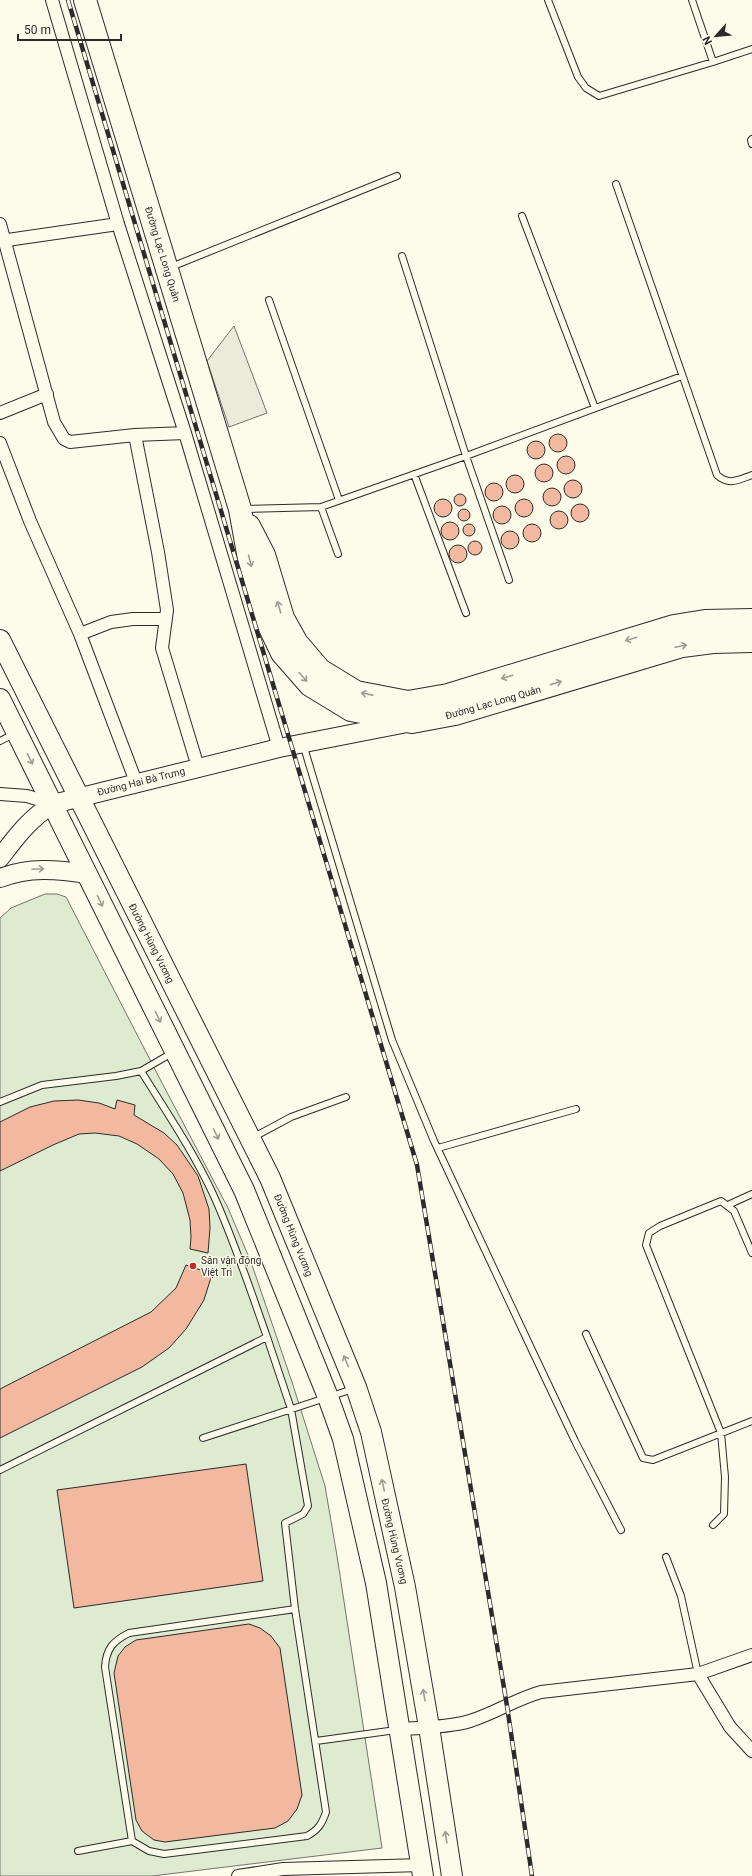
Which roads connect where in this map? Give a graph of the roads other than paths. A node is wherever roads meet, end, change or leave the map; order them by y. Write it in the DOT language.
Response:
graph roads {
  1 [pos="52,0"];
  2 [pos="85,0"];
  3 [pos="548,0"];
  4 [pos="692,0"];
  5 [pos="752,49"];
  6 [pos="713,62"];
  7 [pos="752,140"];
  8 [pos="752,144"];
  9 [pos="397,176"];
  10 [pos="616,184"];
  11 [pos="522,216"];
  12 [pos="0,224"];
  13 [pos="118,224"];
  14 [pos="2,240"];
  15 [pos="402,256"];
  16 [pos="167,268"];
  17 [pos="269,300"];
  18 [pos="682,376"];
  19 [pos="47,394"];
  20 [pos="595,408"];
  21 [pos="0,413"];
  22 [pos="186,433"];
  23 [pos="135,435"];
  24 [pos="0,443"];
  25 [pos="466,456"];
  26 [pos="414,474"];
  27 [pos="752,475"];
  28 [pos="339,500"];
  29 [pos="321,507"];
  30 [pos="240,509"];
  31 [pos="338,554"];
  32 [pos="509,580"];
  33 [pos="466,613"];
  34 [pos="165,619"];
  35 [pos="752,620"];
  36 [pos="80,634"];
  37 [pos="0,640"];
  38 [pos="752,641"];
  39 [pos="0,699"];
  40 [pos="410,712"];
  41 [pos="375,715"];
  42 [pos="8,737"];
  43 [pos="303,742"];
  44 [pos="279,748"];
  45 [pos="198,767"];
  46 [pos="136,782"];
  47 [pos="0,794"];
  48 [pos="78,797"];
  49 [pos="53,804"];
  50 [pos="0,858"];
  51 [pos="87,874"];
  52 [pos="0,878"];
  53 [pos="176,1052"];
  54 [pos="141,1071"];
  55 [pos="346,1097"];
  56 [pos="0,1102"];
  57 [pos="576,1110"];
  58 [pos="250,1138"];
  59 [pos="438,1148"];
  60 [pos="752,1194"];
  61 [pos="728,1205"];
  62 [pos="752,1253"];
  63 [pos="586,1334"];
  64 [pos="267,1337"];
  65 [pos="356,1387"];
  66 [pos="328,1397"];
  67 [pos="291,1409"];
  68 [pos="752,1421"];
  69 [pos="720,1433"];
  70 [pos="203,1438"];
  71 [pos="0,1470"];
  72 [pos="713,1525"];
  73 [pos="621,1530"];
  74 [pos="666,1557"];
  75 [pos="296,1609"];
  76 [pos="752,1655"];
  77 [pos="698,1674"];
  78 [pos="429,1727"];
  79 [pos="400,1729"];
  80 [pos="316,1741"];
  81 [pos="752,1751"];
  82 [pos="132,1841"];
  83 [pos="78,1851"];
  84 [pos="422,1871"];
  85 [pos="283,1873"];
  86 [pos="238,1876"];
  87 [pos="452,1876"];
  1 -- 13 [label="street"];
  2 -- 16 [label="highway, Đường Lạc Long Quân"];
  3 -- 6 [label="lane"];
  4 -- 6 [label="lane"];
  5 -- 6 [label="lane"];
  7 -- 8 [label="lane"];
  9 -- 16 [label="lane"];
  10 -- 18 [label="lane"];
  11 -- 20 [label="lane"];
  12 -- 14 [label="street"];
  13 -- 14 [label="street"];
  13 -- 22 [label="street"];
  14 -- 19 [label="street"];
  15 -- 25 [label="lane"];
  16 -- 30 [label="highway, Đường Lạc Long Quân"];
  17 -- 28 [label="lane"];
  18 -- 20 [label="lane"];
  18 -- 27 [label="lane"];
  19 -- 21 [label="street"];
  19 -- 23 [label="street"];
  20 -- 25 [label="lane"];
  22 -- 23 [label="street"];
  22 -- 44 [label="street"];
  23 -- 34 [label="street"];
  24 -- 36 [label="street"];
  25 -- 26 [label="lane"];
  25 -- 32 [label="lane"];
  26 -- 28 [label="lane"];
  26 -- 33 [label="lane"];
  28 -- 29 [label="lane"];
  29 -- 30 [label="lane"];
  29 -- 31 [label="lane"];
  40 -- 30 [label="highway, Đường Lạc Long Quân, one-way"];
  30 -- 41 [label="highway, Đường Lạc Long Quân, one-way"];
  34 -- 36 [label="street"];
  34 -- 45 [label="street"];
  35 -- 40 [label="highway, Đường Lạc Long Quân, one-way"];
  36 -- 46 [label="street"];
  37 -- 48 [label="main road, Đường Hùng Vương"];
  40 -- 38 [label="highway, Đường Lạc Long Quân, one-way"];
  39 -- 42 [label="main road"];
  40 -- 41 [label="highway, Đường Lạc Long Quân"];
  40 -- 43 [label="street, Đường Hai Bà Trưng"];
  41 -- 43 [label="street, Đường Hai Bà Trưng"];
  42 -- 49 [label="main road, one-way"];
  43 -- 44 [label="street, Đường Hai Bà Trưng"];
  43 -- 59 [label="lane"];
  44 -- 45 [label="street, Đường Hai Bà Trưng"];
  45 -- 46 [label="street, Đường Hai Bà Trưng"];
  46 -- 48 [label="street, Đường Hai Bà Trưng"];
  47 -- 49 [label="street"];
  48 -- 49 [label="street, Đường Hai Bà Trưng"];
  48 -- 58 [label="main road, Đường Hùng Vương"];
  49 -- 50 [label="street, Đường Hai Bà Trưng"];
  49 -- 51 [label="main road"];
  52 -- 51 [label="street, one-way"];
  51 -- 53 [label="main road, one-way"];
  53 -- 54 [label="lane"];
  53 -- 66 [label="main road, one-way"];
  54 -- 56 [label="lane"];
  54 -- 64 [label="lane"];
  55 -- 58 [label="lane"];
  57 -- 59 [label="lane"];
  65 -- 58 [label="main road, Đường Hùng Vương, one-way"];
  59 -- 73 [label="lane"];
  60 -- 61 [label="lane"];
  61 -- 62 [label="lane"];
  61 -- 69 [label="lane"];
  63 -- 69 [label="lane"];
  64 -- 67 [label="lane"];
  64 -- 71 [label="lane"];
  65 -- 66 [label="lane"];
  78 -- 65 [label="main road, Đường Hùng Vương, one-way"];
  66 -- 67 [label="lane"];
  66 -- 79 [label="main road"];
  67 -- 70 [label="lane"];
  67 -- 75 [label="lane"];
  68 -- 69 [label="lane"];
  69 -- 72 [label="lane"];
  74 -- 77 [label="lane"];
  75 -- 80 [label="lane"];
  75 -- 82 [label="lane"];
  76 -- 77 [label="street"];
  77 -- 78 [label="street"];
  77 -- 81 [label="street"];
  78 -- 79 [label="street"];
  87 -- 78 [label="main road, Đường Hùng Vương, one-way"];
  79 -- 80 [label="lane"];
  79 -- 84 [label="main road"];
  80 -- 82 [label="lane"];
  82 -- 83 [label="lane"];
  84 -- 85 [label="street"];
  85 -- 86 [label="street"];
}
